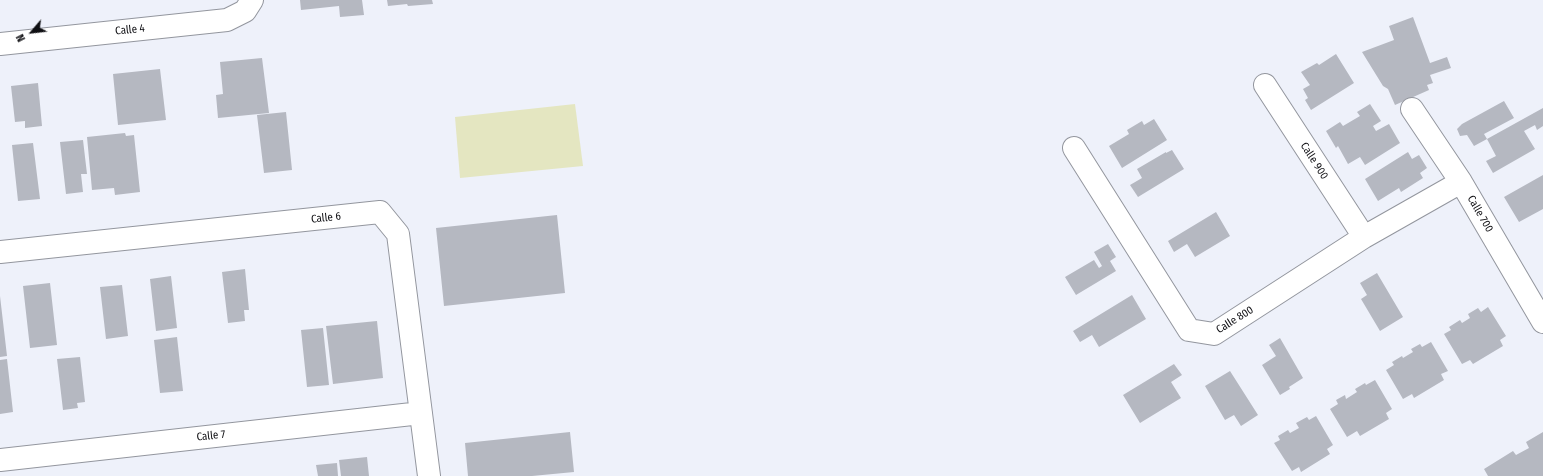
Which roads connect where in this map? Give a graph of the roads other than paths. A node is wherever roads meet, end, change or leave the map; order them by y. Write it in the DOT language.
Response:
graph roads {
  1 [pos="252,0"];
  2 [pos="0,44"];
  3 [pos="1265,85"];
  4 [pos="1412,109"];
  5 [pos="1074,148"];
  6 [pos="1461,182"];
  7 [pos="1364,237"];
  8 [pos="0,252"];
  9 [pos="1543,322"];
  10 [pos="422,413"];
  11 [pos="0,460"];
  12 [pos="429,476"];
  1 -- 2 [label="street, Calle 4"];
  3 -- 7 [label="street, Calle 900"];
  4 -- 6 [label="street, Calle 700"];
  5 -- 7 [label="street, Calle 800"];
  6 -- 7 [label="street, Calle 800"];
  6 -- 9 [label="street, Calle 700"];
  8 -- 10 [label="street, Calle 6"];
  10 -- 11 [label="street, Calle 7"];
  10 -- 12 [label="street, Calle 6"];
}
